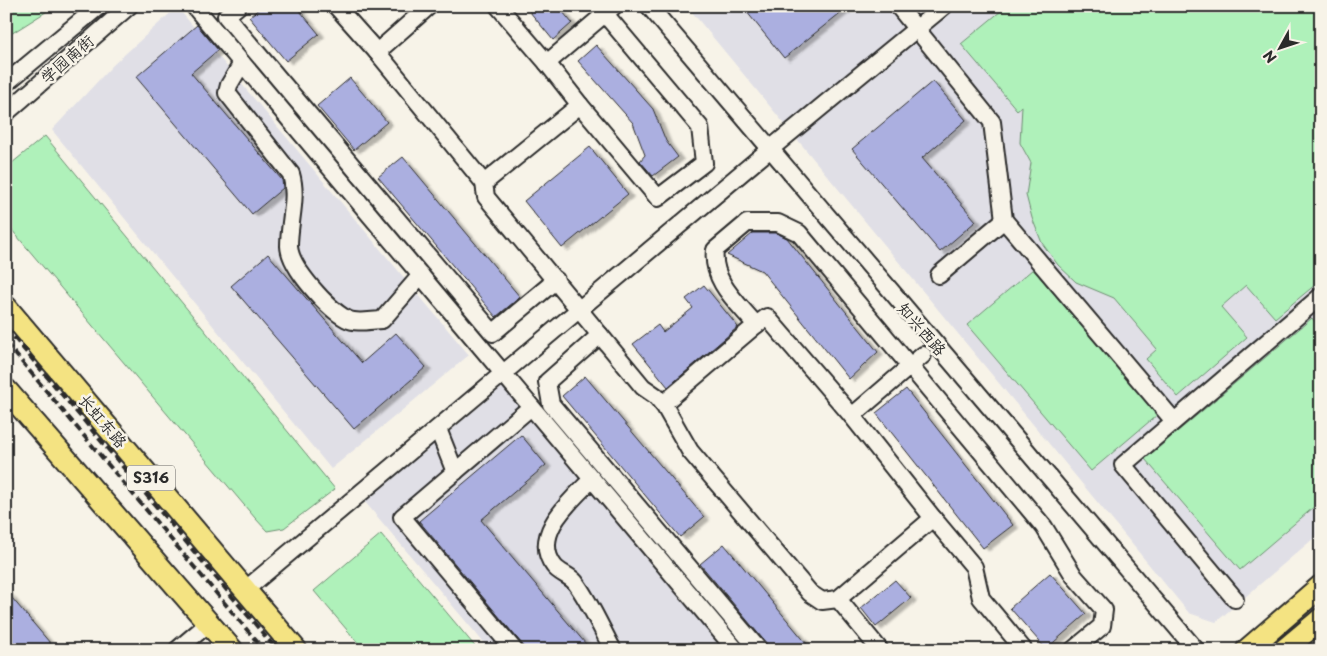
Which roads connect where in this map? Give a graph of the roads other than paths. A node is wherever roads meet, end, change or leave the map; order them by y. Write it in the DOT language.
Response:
graph roads {
  1 [pos="99,6"];
  2 [pos="129,6"];
  3 [pos="194,6"];
  4 [pos="238,6"];
  5 [pos="336,6"];
  6 [pos="429,6"];
  7 [pos="498,6"];
  8 [pos="649,6"];
  9 [pos="898,6"];
  10 [pos="944,6"];
  11 [pos="609,9"];
  12 [pos="916,29"];
  13 [pos="377,52"];
  14 [pos="547,62"];
  15 [pos="242,63"];
  16 [pos="6,83"];
  17 [pos="580,105"];
  18 [pos="6,112"];
  19 [pos="768,150"];
  20 [pos="484,183"];
  21 [pos="1004,220"];
  22 [pos="421,275"];
  23 [pos="940,275"];
  24 [pos="556,280"];
  25 [pos="1321,296"];
  26 [pos="6,307"];
  27 [pos="580,310"];
  28 [pos="756,325"];
  29 [pos="600,335"];
  30 [pos="923,355"];
  31 [pos="910,366"];
  32 [pos="503,374"];
  33 [pos="6,390"];
  34 [pos="663,404"];
  35 [pos="531,407"];
  36 [pos="852,416"];
  37 [pos="1174,421"];
  38 [pos="438,429"];
  39 [pos="455,472"];
  40 [pos="592,479"];
  41 [pos="933,518"];
  42 [pos="1321,586"];
  43 [pos="245,590"];
  44 [pos="838,599"];
  45 [pos="1235,599"];
  46 [pos="1321,618"];
  47 [pos="209,623"];
  48 [pos="177,650"];
  49 [pos="232,650"];
  50 [pos="296,650"];
  51 [pos="514,650"];
  52 [pos="613,650"];
  53 [pos="736,650"];
  54 [pos="759,650"];
  55 [pos="880,650"];
  56 [pos="1024,650"];
  57 [pos="1073,650"];
  58 [pos="1196,650"];
  59 [pos="1247,650"];
  60 [pos="1284,650"];
  1 -- 16 [label="street, 学园南街"];
  2 -- 18 [label="street, 学园南街"];
  3 -- 15 [label="street"];
  4 -- 24 [label="street"];
  5 -- 13 [label="street"];
  6 -- 13 [label="street"];
  7 -- 14 [label="street"];
  8 -- 19 [label="street, 知兴西路"];
  9 -- 12 [label="street"];
  10 -- 12 [label="street"];
  11 -- 14 [label="street"];
  11 -- 17 [label="street"];
  12 -- 19 [label="street"];
  12 -- 21 [label="street"];
  13 -- 20 [label="street"];
  14 -- 17 [label="street"];
  15 -- 22 [label="street"];
  15 -- 22 [label="street"];
  17 -- 20 [label="street"];
  19 -- 27 [label="street"];
  19 -- 58 [label="street, 知兴西路"];
  20 -- 24 [label="street"];
  21 -- 23 [label="street"];
  21 -- 37 [label="street"];
  22 -- 32 [label="street"];
  24 -- 27 [label="street"];
  25 -- 37 [label="street"];
  26 -- 43 [label="main road, 长虹东路 / S316"];
  27 -- 29 [label="street"];
  27 -- 32 [label="street"];
  28 -- 31 [label="street"];
  28 -- 34 [label="street"];
  28 -- 36 [label="street"];
  29 -- 34 [label="street"];
  29 -- 54 [label="street"];
  30 -- 31 [label="street"];
  31 -- 36 [label="street"];
  31 -- 57 [label="street"];
  32 -- 35 [label="street"];
  32 -- 38 [label="street"];
  33 -- 47 [label="main road"];
  34 -- 44 [label="street"];
  35 -- 39 [label="street"];
  35 -- 40 [label="street"];
  36 -- 41 [label="street"];
  37 -- 45 [label="street"];
  38 -- 39 [label="street"];
  38 -- 43 [label="street"];
  39 -- 51 [label="street"];
  40 -- 52 [label="street"];
  40 -- 53 [label="street"];
  41 -- 44 [label="street"];
  41 -- 56 [label="street"];
  42 -- 59 [label="main road"];
  43 -- 50 [label="main road, 长虹东路 / S316"];
  44 -- 55 [label="street"];
  46 -- 60 [label="main road"];
  47 -- 48 [label="street"];
  47 -- 49 [label="main road"];
}
